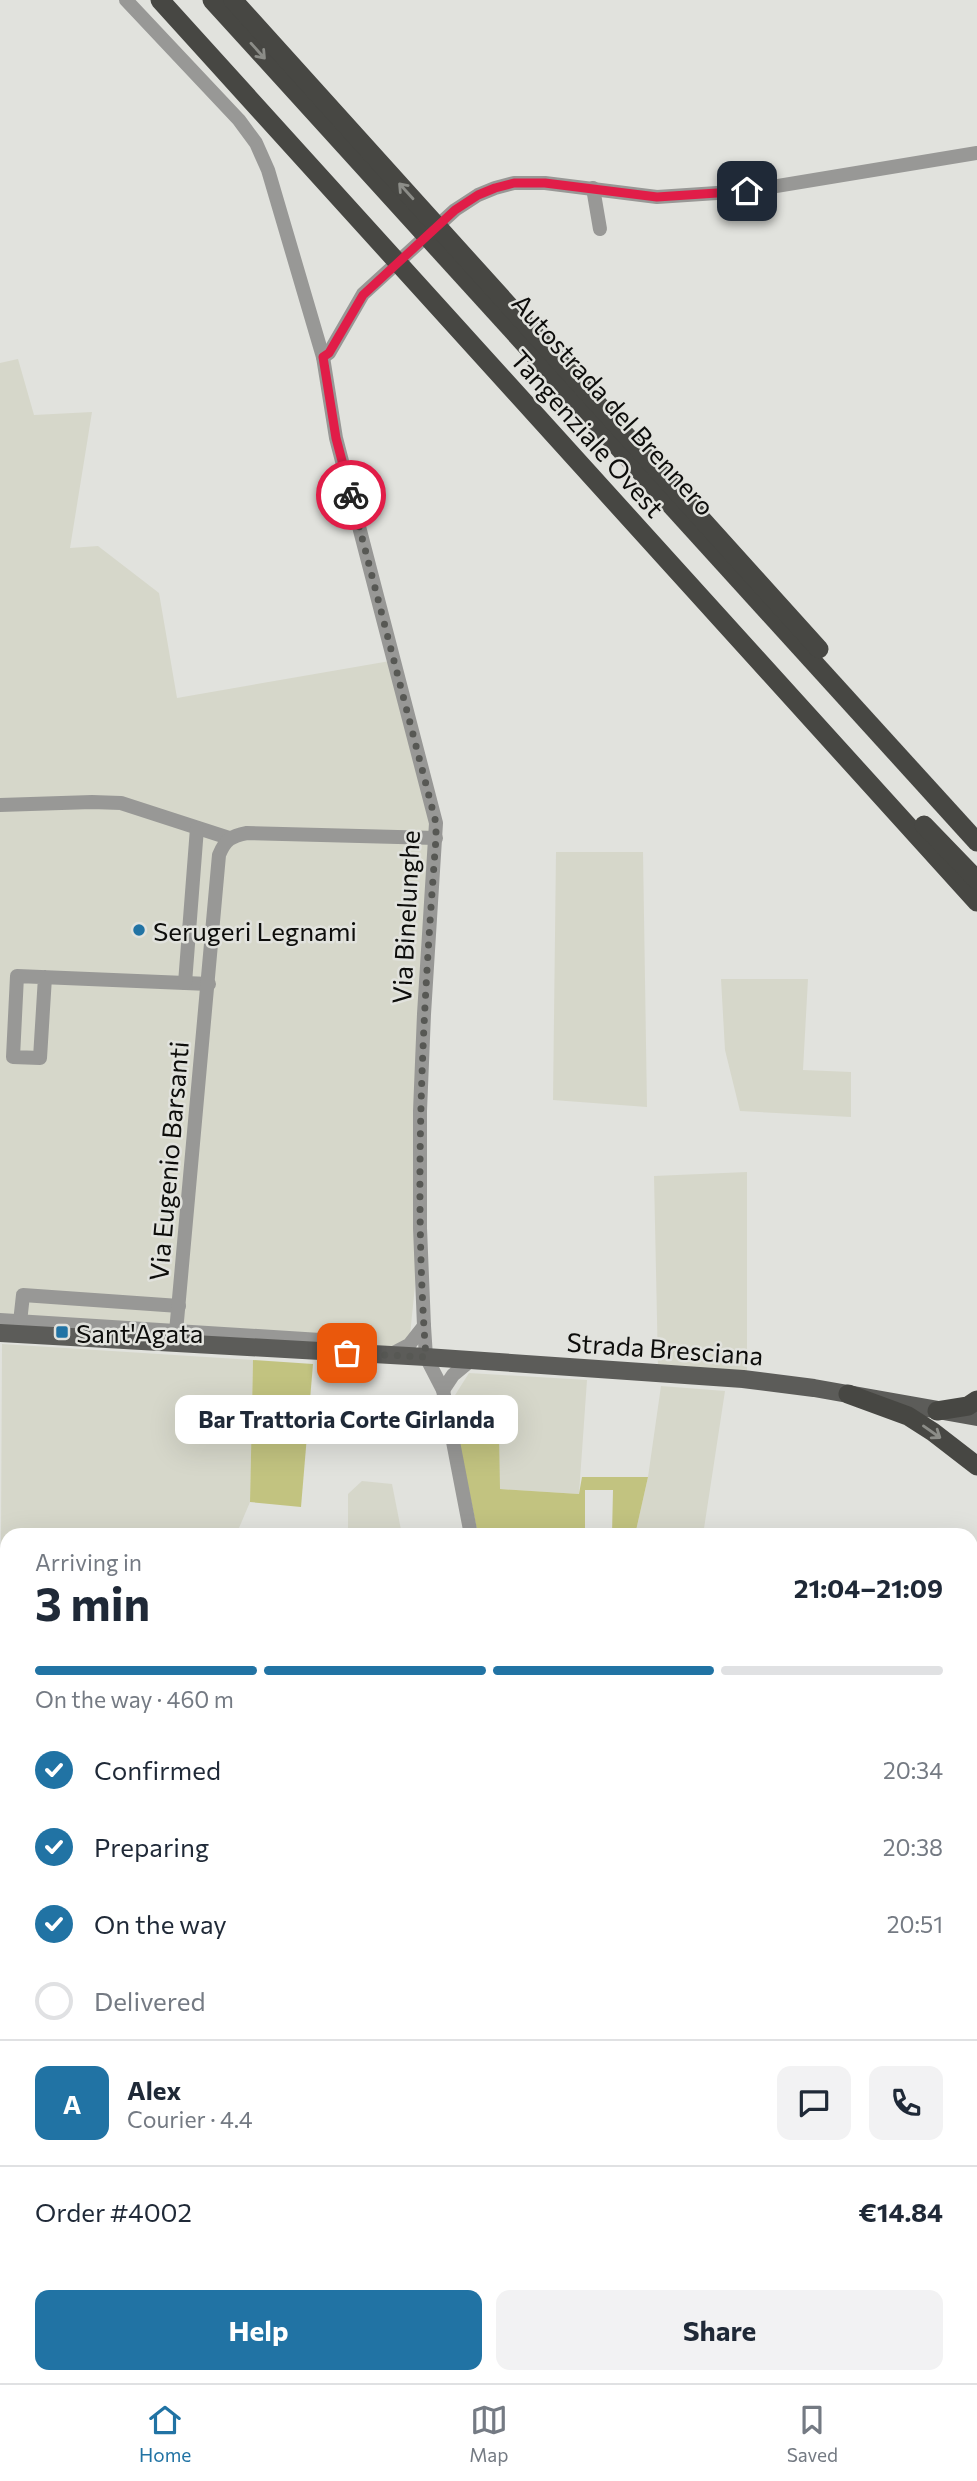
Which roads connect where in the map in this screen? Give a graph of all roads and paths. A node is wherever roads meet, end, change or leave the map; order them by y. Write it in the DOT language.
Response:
graph roads {
  1 [pos="126,0"];
  2 [pos="160,0"];
  3 [pos="174,0"];
  4 [pos="212,0"];
  5 [pos="233,0"];
  6 [pos="977,153"];
  7 [pos="593,188"];
  8 [pos="600,229"];
  9 [pos="323,357"];
  10 [pos="0,805"];
  11 [pos="977,824"];
  12 [pos="197,828"];
  13 [pos="229,838"];
  14 [pos="436,838"];
  15 [pos="977,842"];
  16 [pos="977,879"];
  17 [pos="977,902"];
  18 [pos="45,976"];
  19 [pos="185,983"];
  20 [pos="209,984"];
  21 [pos="179,1306"];
  22 [pos="0,1321"];
  23 [pos="20,1322"];
  24 [pos="424,1326"];
  25 [pos="0,1333"];
  26 [pos="176,1337"];
  27 [pos="387,1356"];
  28 [pos="426,1357"];
  29 [pos="471,1360"];
  30 [pos="443,1390"];
  31 [pos="848,1394"];
  32 [pos="977,1400"];
  33 [pos="937,1410"];
  34 [pos="977,1417"];
  35 [pos="977,1466"];
  36 [pos="470,1528"];
  1 -- 9 [label="street, Via Binelunghe"];
  2 -- 17 [label="highway, Tangenziale Ovest"];
  3 -- 16 [label="highway, Tangenziale Ovest"];
  4 -- 15 [label="highway, Autostrada del Brennero, one-way"];
  11 -- 5 [label="highway, Autostrada del Brennero, one-way"];
  6 -- 7 [label="street"];
  7 -- 8 [label="street"];
  7 -- 9 [label="street"];
  9 -- 14 [label="street, Via Binelunghe"];
  10 -- 12 [label="street"];
  12 -- 13 [label="street"];
  12 -- 19 [label="street"];
  13 -- 14 [label="street"];
  13 -- 20 [label="street, Via Eugenio Barsanti"];
  14 -- 24 [label="street, Via Binelunghe"];
  18 -- 18 [label="street"];
  18 -- 19 [label="street"];
  19 -- 20 [label="street"];
  20 -- 21 [label="street, Via Eugenio Barsanti"];
  21 -- 23 [label="street"];
  21 -- 26 [label="street, Via Eugenio Barsanti"];
  22 -- 23 [label="street, Strada Bresciana"];
  23 -- 26 [label="street, Strada Bresciana"];
  24 -- 27 [label="street"];
  24 -- 28 [label="street, Via Binelunghe"];
  25 -- 26 [label="main road, Strada Bresciana"];
  26 -- 27 [label="main road, Strada Bresciana"];
  27 -- 28 [label="main road, Strada Bresciana"];
  28 -- 29 [label="main road, Strada Bresciana"];
  28 -- 30 [label="street"];
  29 -- 30 [label="street"];
  29 -- 31 [label="main road, Strada Bresciana"];
  30 -- 36 [label="street"];
  31 -- 33 [label="main road, Strada Bresciana"];
  31 -- 35 [label="highway, one-way"];
  32 -- 33 [label="highway"];
  33 -- 34 [label="main road, Strada Bresciana"];
}
